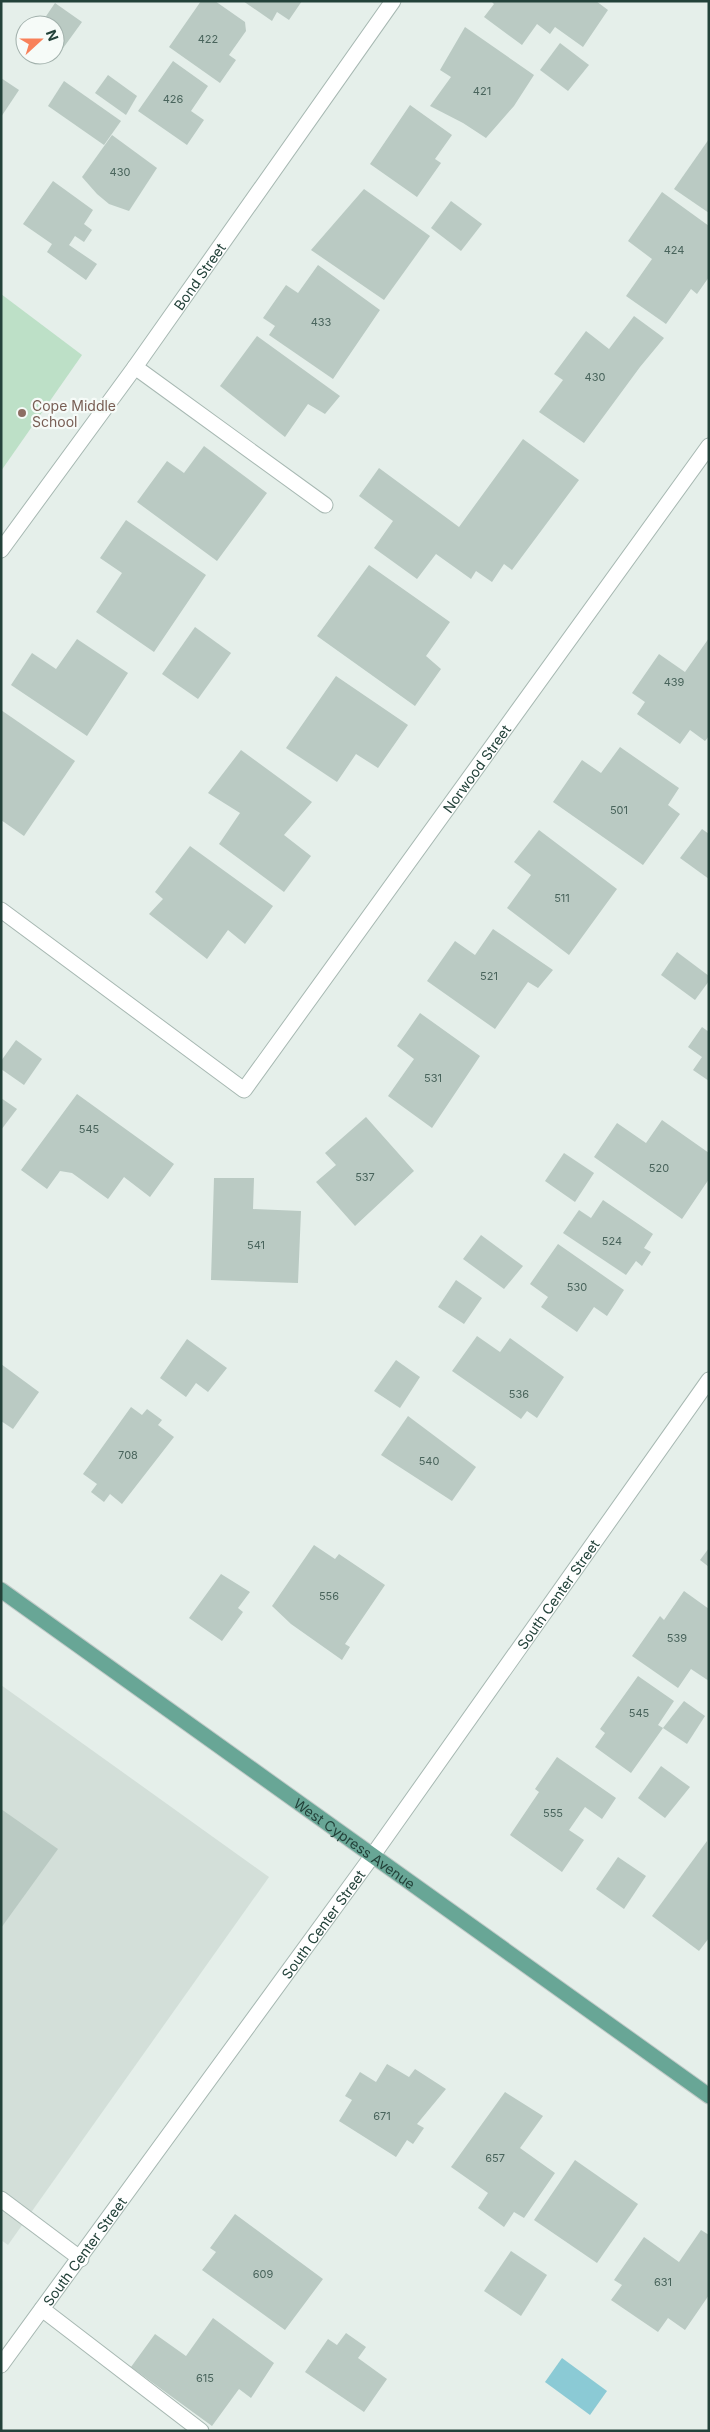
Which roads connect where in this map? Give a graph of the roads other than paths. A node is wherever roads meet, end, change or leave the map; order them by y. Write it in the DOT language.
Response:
graph roads {
  1 [pos="393,1"];
  2 [pos="135,367"];
  3 [pos="709,446"];
  4 [pos="325,505"];
  5 [pos="1,550"];
  6 [pos="1,910"];
  7 [pos="709,1380"];
  8 [pos="1,1590"];
  9 [pos="373,1854"];
  10 [pos="709,2096"];
  11 [pos="1,2199"];
  12 [pos="80,2259"];
  13 [pos="42,2309"];
  14 [pos="1,2365"];
  15 [pos="201,2431"];
  1 -- 2 [label="street, Bond Street"];
  2 -- 4 [label="street"];
  2 -- 5 [label="street, Bond Street"];
  3 -- 6 [label="street, Norwood Street"];
  7 -- 9 [label="street, South Center Street"];
  8 -- 9 [label="main road, West Cypress Avenue"];
  9 -- 10 [label="main road, West Cypress Avenue"];
  9 -- 12 [label="street, South Center Street"];
  11 -- 12 [label="street"];
  12 -- 13 [label="street, South Center Street"];
  13 -- 14 [label="street, South Center Street"];
  13 -- 15 [label="street"];
}
